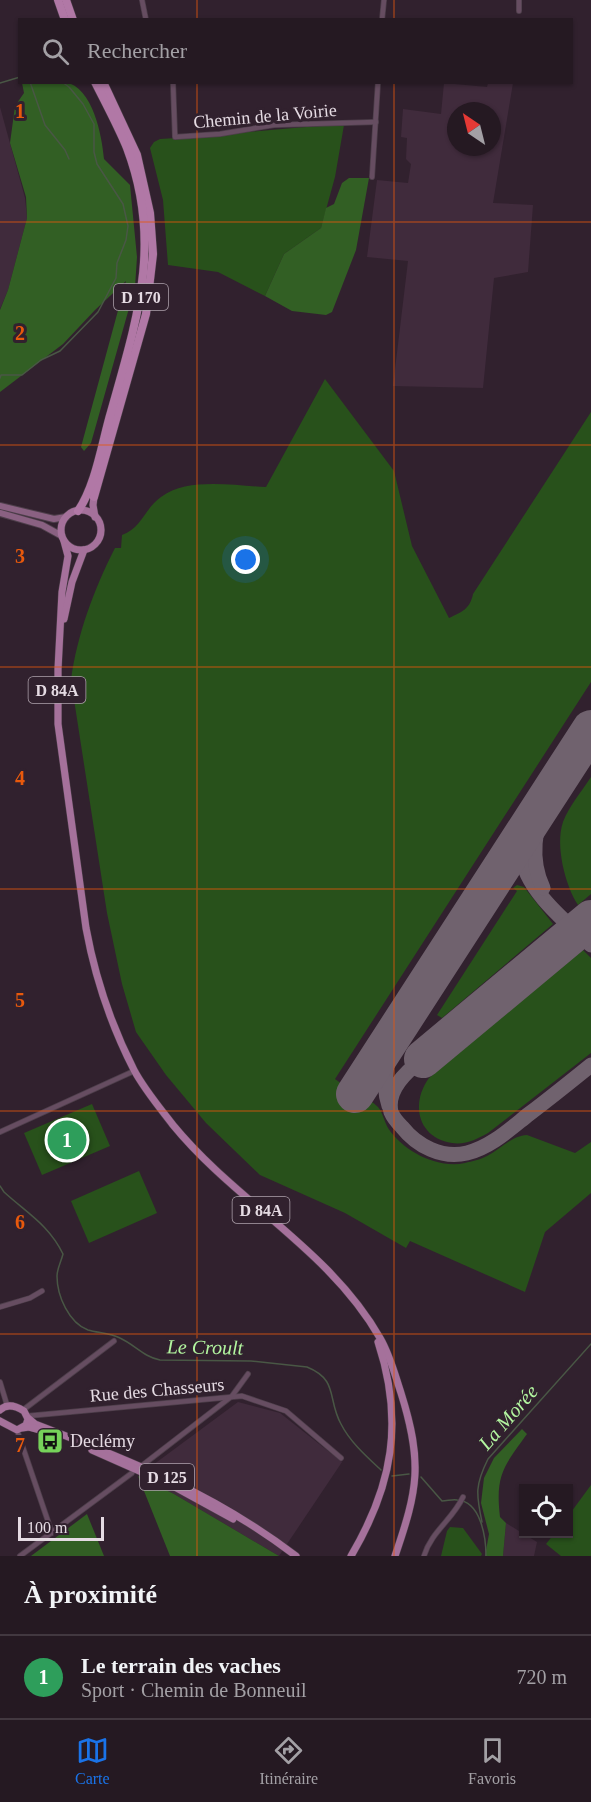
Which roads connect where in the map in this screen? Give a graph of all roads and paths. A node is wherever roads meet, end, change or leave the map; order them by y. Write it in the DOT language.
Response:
graph roads {
  1 [pos="58,0"];
  2 [pos="66,0"];
  3 [pos="142,0"];
  4 [pos="384,0"];
  5 [pos="519,0"];
  6 [pos="519,10"];
  7 [pos="64,18"];
  8 [pos="72,18"];
  9 [pos="146,18"];
  10 [pos="382,18"];
  11 [pos="96,84"];
  12 [pos="105,84"];
  13 [pos="172,84"];
  14 [pos="378,84"];
  15 [pos="376,122"];
  16 [pos="372,177"];
  17 [pos="94,497"];
  18 [pos="0,506"];
  19 [pos="78,511"];
  20 [pos="0,513"];
  21 [pos="66,517"];
  22 [pos="95,517"];
  23 [pos="63,538"];
  24 [pos="84,550"];
  25 [pos="60,639"];
  26 [pos="124,1047"];
  27 [pos="134,1071"];
  28 [pos="151,1095"];
  29 [pos="0,1132"];
  30 [pos="42,1291"];
  31 [pos="0,1307"];
  32 [pos="372,1325"];
  33 [pos="114,1341"];
  34 [pos="248,1374"];
  35 [pos="0,1382"];
  36 [pos="232,1396"];
  37 [pos="2,1408"];
  38 [pos="26,1415"];
  39 [pos="1,1423"];
  40 [pos="19,1429"];
  41 [pos="341,1458"];
  42 [pos="138,1467"];
  43 [pos="463,1497"];
  44 [pos="52,1533"];
  45 [pos="20,1556"];
  46 [pos="289,1556"];
  47 [pos="296,1556"];
  48 [pos="351,1556"];
  49 [pos="395,1556"];
  50 [pos="424,1556"];
  1 -- 7 [label="highway"];
  2 -- 8 [label="highway"];
  3 -- 9 [label="street"];
  4 -- 10 [label="street"];
  5 -- 6 [label="street"];
  11 -- 19 [label="highway, D 170"];
  12 -- 17 [label="highway, D 170"];
  13 -- 15 [label="street, Chemin de la Voirie"];
  14 -- 15 [label="street"];
  15 -- 16 [label="street"];
  17 -- 22 [label="main road, D 170"];
  18 -- 21 [label="main road"];
  19 -- 21 [label="main road"];
  19 -- 22 [label="main road"];
  20 -- 23 [label="main road"];
  21 -- 23 [label="main road"];
  22 -- 24 [label="main road"];
  23 -- 24 [label="main road"];
  23 -- 25 [label="main road, D 84A"];
  24 -- 25 [label="main road, D 84A"];
  25 -- 26 [label="main road, D 84A"];
  26 -- 27 [label="main road, D 84A"];
  26 -- 28 [label="main road, D 84A"];
  27 -- 28 [label="main road, D 84A"];
  27 -- 29 [label="street"];
  28 -- 32 [label="main road, D 84A"];
  30 -- 31 [label="street"];
  32 -- 48 [label="main road, D 84A"];
  32 -- 49 [label="main road, D 84A"];
  33 -- 38 [label="street"];
  34 -- 36 [label="street"];
  35 -- 37 [label="street"];
  36 -- 38 [label="street, Rue des Chasseurs"];
  36 -- 41 [label="street, Rue des Chasseurs"];
  36 -- 42 [label="street"];
  37 -- 38 [label="main road"];
  38 -- 40 [label="main road"];
  38 -- 42 [label="main road, D 125"];
  39 -- 40 [label="main road"];
  40 -- 42 [label="main road, D 125"];
  40 -- 44 [label="street"];
  42 -- 44 [label="street"];
  42 -- 46 [label="main road, D 125"];
  42 -- 47 [label="main road, D 125"];
  43 -- 50 [label="street"];
  44 -- 45 [label="street"];
}
